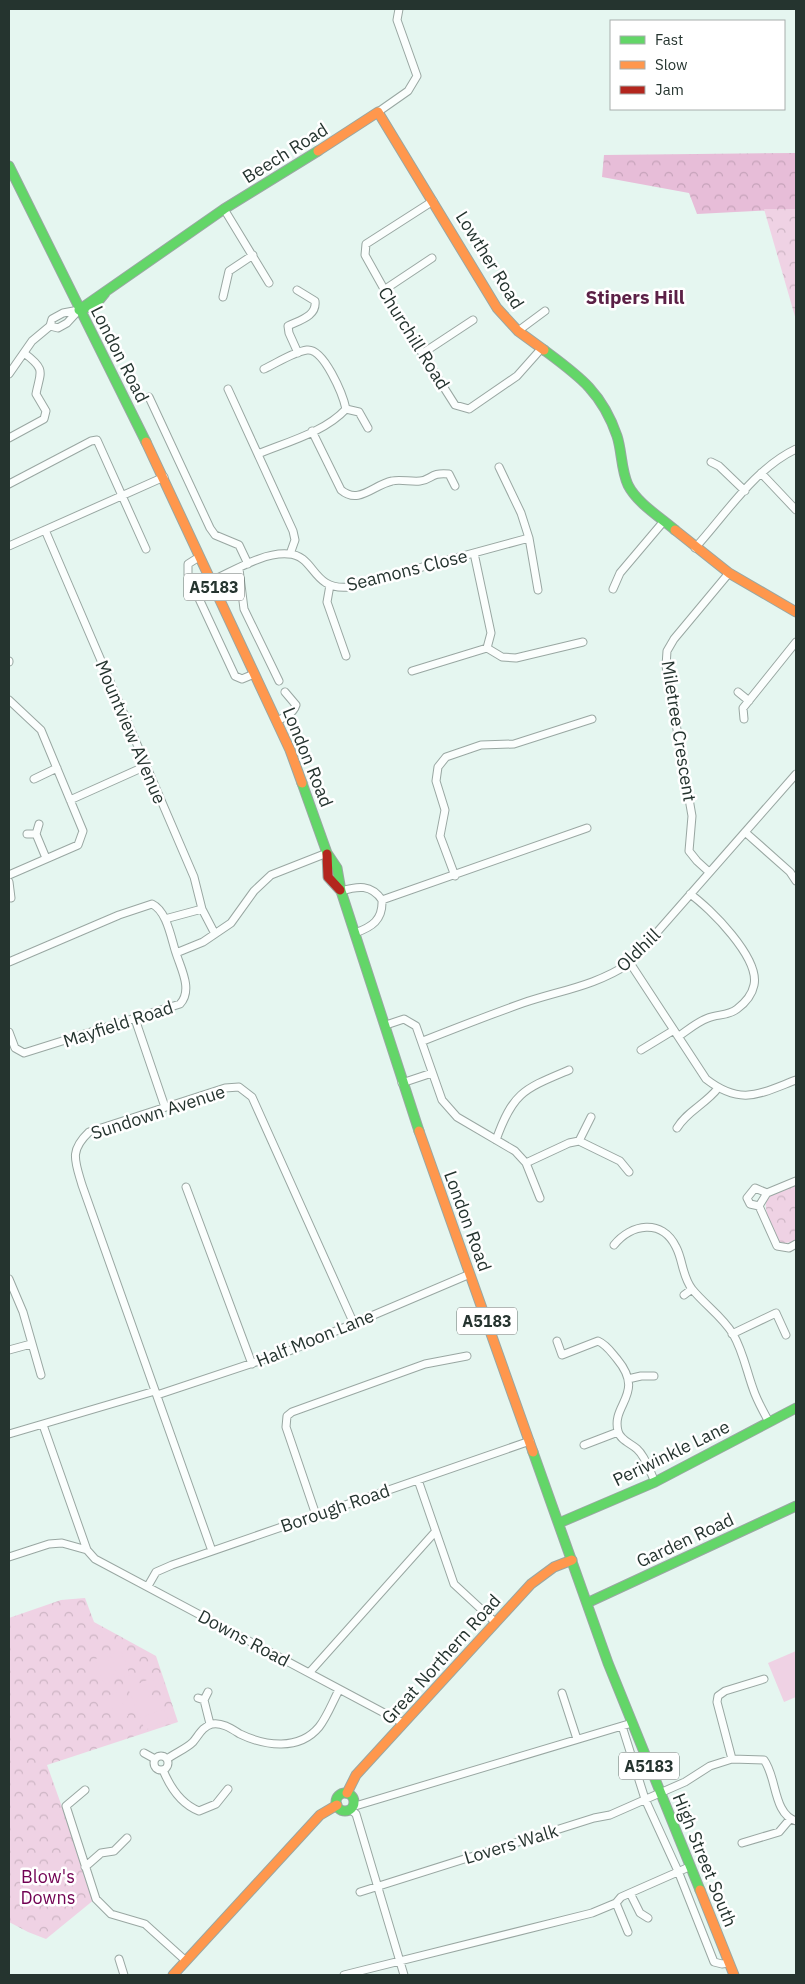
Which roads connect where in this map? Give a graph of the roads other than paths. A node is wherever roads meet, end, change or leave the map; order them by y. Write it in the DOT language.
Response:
graph roads {
  1 [pos="399,9"];
  2 [pos="378,112"];
  3 [pos="9,166"];
  4 [pos="433,201"];
  5 [pos="224,209"];
  6 [pos="253,255"];
  7 [pos="432,258"];
  8 [pos="270,283"];
  9 [pos="297,290"];
  10 [pos="384,290"];
  11 [pos="223,297"];
  12 [pos="79,310"];
  13 [pos="545,311"];
  14 [pos="473,320"];
  15 [pos="518,332"];
  16 [pos="541,349"];
  17 [pos="24,353"];
  18 [pos="298,353"];
  19 [pos="422,354"];
  20 [pos="264,369"];
  21 [pos="9,374"];
  22 [pos="228,389"];
  23 [pos="149,397"];
  24 [pos="346,409"];
  25 [pos="368,428"];
  26 [pos="312,431"];
  27 [pos="9,438"];
  28 [pos="796,449"];
  29 [pos="258,454"];
  30 [pos="711,462"];
  31 [pos="499,467"];
  32 [pos="761,473"];
  33 [pos="164,477"];
  34 [pos="9,484"];
  35 [pos="455,486"];
  36 [pos="745,491"];
  37 [pos="120,496"];
  38 [pos="796,510"];
  39 [pos="664,521"];
  40 [pos="45,530"];
  41 [pos="529,538"];
  42 [pos="9,546"];
  43 [pos="695,548"];
  44 [pos="146,549"];
  45 [pos="474,553"];
  46 [pos="290,554"];
  47 [pos="199,557"];
  48 [pos="248,564"];
  49 [pos="239,569"];
  50 [pos="729,574"];
  51 [pos="211,581"];
  52 [pos="330,585"];
  53 [pos="613,588"];
  54 [pos="538,590"];
  55 [pos="796,612"];
  56 [pos="583,642"];
  57 [pos="796,642"];
  58 [pos="487,648"];
  59 [pos="346,656"];
  60 [pos="412,671"];
  61 [pos="254,674"];
  62 [pos="279,680"];
  63 [pos="285,692"];
  64 [pos="738,692"];
  65 [pos="749,701"];
  66 [pos="10,706"];
  67 [pos="744,718"];
  68 [pos="592,719"];
  69 [pos="277,721"];
  70 [pos="146,766"];
  71 [pos="57,768"];
  72 [pos="796,774"];
  73 [pos="34,779"];
  74 [pos="70,800"];
  75 [pos="39,824"];
  76 [pos="587,828"];
  77 [pos="745,832"];
  78 [pos="27,834"];
  79 [pos="36,834"];
  80 [pos="327,854"];
  81 [pos="46,858"];
  82 [pos="709,872"];
  83 [pos="9,875"];
  84 [pos="455,876"];
  85 [pos="9,882"];
  86 [pos="796,882"];
  87 [pos="341,891"];
  88 [pos="690,894"];
  89 [pos="11,898"];
  90 [pos="382,900"];
  91 [pos="202,909"];
  92 [pos="165,919"];
  93 [pos="355,933"];
  94 [pos="215,934"];
  95 [pos="176,953"];
  96 [pos="9,962"];
  97 [pos="630,962"];
  98 [pos="135,1018"];
  99 [pos="386,1025"];
  100 [pos="9,1032"];
  101 [pos="677,1033"];
  102 [pos="422,1041"];
  103 [pos="641,1050"];
  104 [pos="569,1070"];
  105 [pos="432,1073"];
  106 [pos="796,1080"];
  107 [pos="402,1083"];
  108 [pos="718,1088"];
  109 [pos="165,1107"];
  110 [pos="591,1117"];
  111 [pos="677,1128"];
  112 [pos="496,1140"];
  113 [pos="579,1141"];
  114 [pos="526,1163"];
  115 [pos="629,1172"];
  116 [pos="796,1180"];
  117 [pos="186,1187"];
  118 [pos="767,1193"];
  119 [pos="540,1198"];
  120 [pos="759,1206"];
  121 [pos="614,1244"];
  122 [pos="796,1244"];
  123 [pos="470,1274"];
  124 [pos="9,1280"];
  125 [pos="692,1289"];
  126 [pos="684,1295"];
  127 [pos="354,1324"];
  128 [pos="732,1334"];
  129 [pos="786,1335"];
  130 [pos="557,1341"];
  131 [pos="31,1344"];
  132 [pos="9,1350"];
  133 [pos="467,1356"];
  134 [pos="252,1364"];
  135 [pos="41,1375"];
  136 [pos="654,1376"];
  137 [pos="628,1379"];
  138 [pos="156,1393"];
  139 [pos="796,1408"];
  140 [pos="769,1422"];
  141 [pos="43,1425"];
  142 [pos="618,1432"];
  143 [pos="9,1434"];
  144 [pos="530,1441"];
  145 [pos="584,1445"];
  146 [pos="418,1480"];
  147 [pos="655,1482"];
  148 [pos="796,1506"];
  149 [pos="316,1515"];
  150 [pos="559,1523"];
  151 [pos="435,1532"];
  152 [pos="87,1550"];
  153 [pos="212,1551"];
  154 [pos="9,1557"];
  155 [pos="572,1560"];
  156 [pos="148,1586"];
  157 [pos="586,1603"];
  158 [pos="495,1622"];
  159 [pos="309,1672"];
  160 [pos="764,1679"];
  161 [pos="339,1690"];
  162 [pos="208,1692"];
  163 [pos="562,1693"];
  164 [pos="632,1723"];
  165 [pos="210,1724"];
  166 [pos="403,1724"];
  167 [pos="622,1726"];
  168 [pos="577,1739"];
  169 [pos="144,1753"];
  170 [pos="155,1759"];
  171 [pos="167,1759"];
  172 [pos="732,1759"];
  173 [pos="163,1770"];
  174 [pos="228,1789"];
  175 [pos="84,1790"];
  176 [pos="660,1791"];
  177 [pos="347,1793"];
  178 [pos="645,1799"];
  179 [pos="337,1805"];
  180 [pos="351,1808"];
  181 [pos="793,1820"];
  182 [pos="127,1838"];
  183 [pos="742,1843"];
  184 [pos="85,1866"];
  185 [pos="690,1867"];
  186 [pos="678,1872"];
  187 [pos="379,1885"];
  188 [pos="360,1892"];
  189 [pos="630,1893"];
  190 [pos="616,1903"];
  191 [pos="648,1918"];
  192 [pos="628,1932"];
  193 [pos="119,1959"];
  194 [pos="186,1961"];
  195 [pos="401,1962"];
  196 [pos="729,1963"];
  197 [pos="124,1975"];
  198 [pos="173,1975"];
  199 [pos="344,1975"];
  200 [pos="404,1975"];
  201 [pos="734,1975"];
  1 -- 2 [label="street, Beech Road"];
  2 -- 4 [label="street, Lowther Road"];
  2 -- 5 [label="street, Beech Road"];
  3 -- 12 [label="street, London Road / A5183"];
  4 -- 10 [label="street, Churchill Road"];
  4 -- 15 [label="street, Lowther Road"];
  5 -- 6 [label="street"];
  5 -- 12 [label="street, Beech Road"];
  6 -- 8 [label="street"];
  6 -- 11 [label="street"];
  7 -- 10 [label="street"];
  9 -- 18 [label="street"];
  10 -- 19 [label="street, Churchill Road"];
  12 -- 17 [label="street"];
  12 -- 33 [label="street, London Road / A5183"];
  13 -- 15 [label="street"];
  14 -- 19 [label="street"];
  15 -- 16 [label="street, Lowther Road"];
  16 -- 19 [label="street, Churchill Road"];
  16 -- 39 [label="street, Lowther Road"];
  17 -- 21 [label="street"];
  17 -- 27 [label="street"];
  18 -- 20 [label="street"];
  18 -- 24 [label="street"];
  22 -- 29 [label="street"];
  23 -- 48 [label="street, London Road"];
  24 -- 25 [label="street"];
  24 -- 26 [label="street"];
  26 -- 29 [label="street"];
  26 -- 35 [label="street"];
  28 -- 32 [label="street"];
  29 -- 46 [label="street"];
  30 -- 36 [label="street"];
  31 -- 41 [label="street"];
  32 -- 36 [label="street"];
  32 -- 38 [label="street"];
  33 -- 37 [label="street"];
  33 -- 47 [label="street, London Road / A5183"];
  34 -- 37 [label="street"];
  36 -- 43 [label="street"];
  37 -- 40 [label="street"];
  37 -- 44 [label="street"];
  39 -- 43 [label="street, Lowther Road"];
  39 -- 53 [label="street"];
  40 -- 42 [label="street"];
  40 -- 70 [label="street, Mountview AVenue"];
  41 -- 45 [label="street, Seamons Close"];
  41 -- 54 [label="street"];
  43 -- 50 [label="street, Lowther Road"];
  45 -- 52 [label="street, Seamons Close"];
  45 -- 58 [label="street"];
  46 -- 48 [label="street"];
  46 -- 52 [label="street, Seamons Close"];
  47 -- 51 [label="street, London Road / A5183"];
  47 -- 61 [label="street"];
  48 -- 49 [label="street"];
  49 -- 51 [label="street"];
  49 -- 62 [label="street"];
  50 -- 55 [label="street, Lowther Road"];
  50 -- 82 [label="street, Miletree Crescent"];
  51 -- 61 [label="street, London Road / A5183"];
  52 -- 59 [label="street"];
  56 -- 58 [label="street"];
  57 -- 65 [label="street"];
  58 -- 60 [label="street"];
  61 -- 69 [label="street, London Road / A5183"];
  63 -- 69 [label="street"];
  64 -- 65 [label="street"];
  65 -- 67 [label="street"];
  66 -- 71 [label="street"];
  68 -- 84 [label="street"];
  69 -- 80 [label="street, London Road / A5183"];
  70 -- 74 [label="street"];
  70 -- 91 [label="street, Mountview AVenue"];
  71 -- 73 [label="street"];
  71 -- 74 [label="street"];
  72 -- 77 [label="street, Oldhill"];
  74 -- 81 [label="street"];
  75 -- 79 [label="street"];
  76 -- 84 [label="street"];
  77 -- 82 [label="street, Oldhill"];
  77 -- 86 [label="street"];
  78 -- 79 [label="street"];
  79 -- 81 [label="street"];
  80 -- 87 [label="street, London Road / A5183"];
  80 -- 94 [label="street"];
  81 -- 83 [label="street"];
  82 -- 88 [label="street, Oldhill"];
  84 -- 90 [label="street"];
  85 -- 89 [label="street"];
  87 -- 90 [label="street"];
  87 -- 93 [label="street, London Road / A5183"];
  88 -- 97 [label="street, Oldhill"];
  88 -- 101 [label="street"];
  90 -- 93 [label="street"];
  91 -- 92 [label="street"];
  91 -- 94 [label="street, Mountview AVenue"];
  92 -- 95 [label="street"];
  92 -- 96 [label="street"];
  93 -- 99 [label="street, London Road / A5183"];
  94 -- 95 [label="street"];
  95 -- 98 [label="street, Mayfield Road"];
  97 -- 101 [label="street"];
  97 -- 102 [label="street, Oldhill"];
  98 -- 100 [label="street, Mayfield Road"];
  98 -- 109 [label="street"];
  99 -- 102 [label="street"];
  99 -- 107 [label="street, London Road / A5183"];
  101 -- 103 [label="street"];
  101 -- 108 [label="street"];
  102 -- 105 [label="street"];
  104 -- 112 [label="street"];
  105 -- 107 [label="street"];
  105 -- 112 [label="street"];
  106 -- 108 [label="street"];
  107 -- 123 [label="street, London Road / A5183"];
  108 -- 111 [label="street"];
  109 -- 127 [label="street, Sundown Avenue"];
  109 -- 138 [label="street, Sundown Avenue"];
  110 -- 113 [label="street"];
  112 -- 114 [label="street"];
  113 -- 114 [label="street"];
  113 -- 115 [label="street"];
  114 -- 119 [label="street"];
  116 -- 118 [label="street"];
  117 -- 134 [label="street"];
  118 -- 120 [label="street"];
  118 -- 120 [label="street"];
  120 -- 122 [label="street"];
  121 -- 125 [label="street"];
  123 -- 127 [label="street, Half Moon Lane"];
  123 -- 144 [label="street, London Road / A5183"];
  124 -- 131 [label="street"];
  125 -- 126 [label="street"];
  125 -- 128 [label="street"];
  127 -- 134 [label="street, Half Moon Lane"];
  128 -- 129 [label="street"];
  128 -- 140 [label="street"];
  130 -- 137 [label="street"];
  131 -- 132 [label="street"];
  131 -- 135 [label="street"];
  133 -- 149 [label="street"];
  134 -- 138 [label="street, Half Moon Lane"];
  136 -- 137 [label="street"];
  137 -- 142 [label="street"];
  138 -- 141 [label="street, Half Moon Lane"];
  138 -- 153 [label="street, Sundown Avenue"];
  139 -- 140 [label="street, Periwinkle Lane"];
  140 -- 147 [label="street, Periwinkle Lane"];
  141 -- 143 [label="street, Half Moon Lane"];
  141 -- 152 [label="street"];
  142 -- 145 [label="street"];
  142 -- 147 [label="street"];
  144 -- 146 [label="street, Borough Road"];
  144 -- 150 [label="street, London Road / A5183"];
  146 -- 149 [label="street, Borough Road"];
  146 -- 151 [label="street"];
  147 -- 150 [label="street, Periwinkle Lane"];
  148 -- 157 [label="street, Garden Road"];
  149 -- 153 [label="street, Borough Road"];
  150 -- 155 [label="street, London Road / A5183"];
  151 -- 158 [label="street"];
  151 -- 159 [label="street"];
  152 -- 154 [label="street"];
  152 -- 156 [label="street, Downs Road"];
  153 -- 156 [label="street, Borough Road"];
  155 -- 157 [label="street, High Street South / A5183"];
  155 -- 158 [label="street, Great Northern Road"];
  156 -- 159 [label="street, Downs Road"];
  157 -- 164 [label="street, High Street South / A5183"];
  158 -- 166 [label="street, Great Northern Road"];
  159 -- 161 [label="street, Downs Road"];
  160 -- 172 [label="street"];
  161 -- 165 [label="street"];
  161 -- 166 [label="street, Downs Road"];
  162 -- 165 [label="street"];
  163 -- 168 [label="street"];
  164 -- 167 [label="street"];
  164 -- 176 [label="street, High Street South / A5183"];
  165 -- 171 [label="street"];
  166 -- 177 [label="street, Great Northern Road"];
  167 -- 168 [label="street"];
  167 -- 178 [label="street"];
  168 -- 180 [label="street"];
  169 -- 170 [label="street"];
  170 -- 171 [label="street"];
  170 -- 173 [label="street"];
  171 -- 173 [label="street"];
  172 -- 176 [label="street, Lovers Walk"];
  172 -- 181 [label="street"];
  173 -- 174 [label="street"];
  175 -- 184 [label="street"];
  176 -- 178 [label="street, Lovers Walk"];
  176 -- 185 [label="street, High Street South / A5183"];
  177 -- 179 [label="street, Great Northern Road"];
  177 -- 180 [label="street"];
  178 -- 186 [label="street"];
  178 -- 187 [label="street, Lovers Walk"];
  179 -- 180 [label="street"];
  179 -- 194 [label="street, Great Northern Road"];
  180 -- 187 [label="street"];
  181 -- 183 [label="street"];
  182 -- 184 [label="street"];
  184 -- 194 [label="street"];
  185 -- 186 [label="street"];
  185 -- 196 [label="street, High Street South / A5183"];
  186 -- 189 [label="street"];
  186 -- 196 [label="street"];
  187 -- 188 [label="street, Lovers Walk"];
  187 -- 195 [label="street"];
  189 -- 190 [label="street"];
  189 -- 191 [label="street"];
  190 -- 192 [label="street"];
  190 -- 195 [label="street"];
  193 -- 197 [label="street"];
  194 -- 198 [label="street, Great Northern Road"];
  195 -- 199 [label="street"];
  195 -- 200 [label="street"];
  196 -- 201 [label="street, High Street South / A5183"];
}
